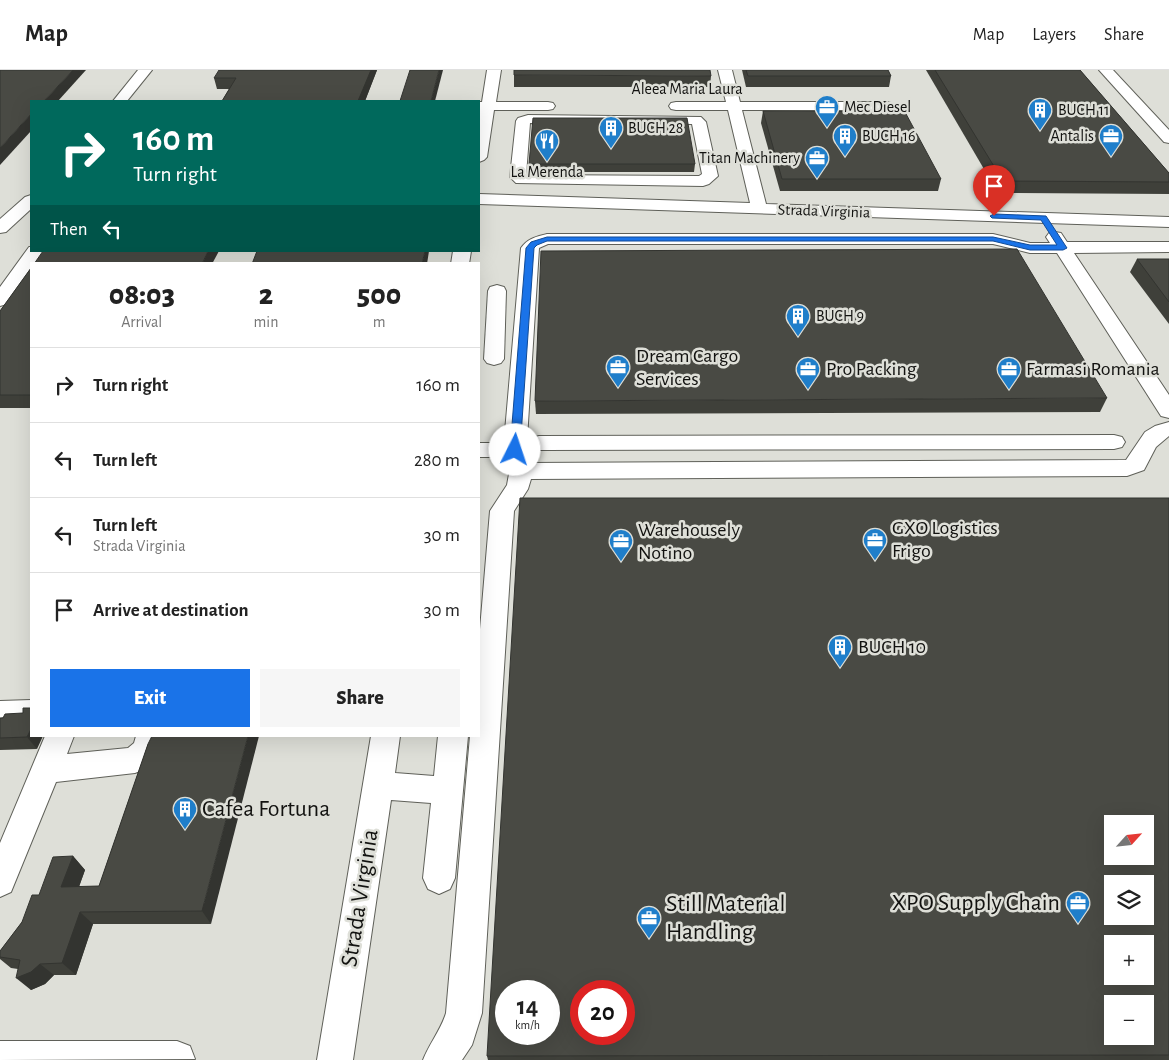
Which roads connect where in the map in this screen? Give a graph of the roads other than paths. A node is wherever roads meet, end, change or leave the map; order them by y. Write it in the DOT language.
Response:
graph roads {
  1 [pos="145,70"];
  2 [pos="494,70"];
  3 [pos="725,70"];
  4 [pos="1106,70"];
  5 [pos="121,100"];
  6 [pos="483,106"];
  7 [pos="734,106"];
  8 [pos="886,106"];
  9 [pos="1169,139"];
  10 [pos="521,148"];
  11 [pos="705,149"];
  12 [pos="745,149"];
  13 [pos="480,152"];
  14 [pos="480,199"];
  15 [pos="30,201"];
  16 [pos="759,208"];
  17 [pos="1043,218"];
  18 [pos="1169,222"];
  19 [pos="0,228"];
  20 [pos="1169,247"];
  21 [pos="1063,248"];
  22 [pos="34,252"];
  23 [pos="497,291"];
  24 [pos="0,300"];
  25 [pos="487,325"];
  26 [pos="494,359"];
  27 [pos="1169,411"];
  28 [pos="1169,429"];
  29 [pos="1114,442"];
  30 [pos="480,450"];
  31 [pos="517,461"];
  32 [pos="30,712"];
  33 [pos="0,713"];
  34 [pos="60,737"];
  35 [pos="151,737"];
  36 [pos="386,737"];
  37 [pos="453,737"];
  38 [pos="46,770"];
  39 [pos="378,786"];
  40 [pos="448,790"];
  41 [pos="439,878"];
  42 [pos="0,881"];
  43 [pos="0,1059"];
  44 [pos="177,1059"];
  45 [pos="335,1060"];
  46 [pos="441,1060"];
  1 -- 5 [label="street"];
  2 -- 6 [label="street"];
  3 -- 7 [label="street"];
  4 -- 9 [label="street"];
  6 -- 7 [label="street, Aleea Maria Laura"];
  6 -- 13 [label="street"];
  7 -- 8 [label="street, Aleea Maria Laura"];
  7 -- 12 [label="street"];
  10 -- 11 [label="street"];
  10 -- 11 [label="street"];
  10 -- 13 [label="street"];
  11 -- 12 [label="street"];
  12 -- 16 [label="street"];
  14 -- 16 [label="street, Strada Virginia"];
  15 -- 19 [label="street"];
  16 -- 17 [label="street, Strada Virginia"];
  17 -- 18 [label="street, Strada Virginia"];
  17 -- 21 [label="street"];
  20 -- 21 [label="street"];
  21 -- 27 [label="street"];
  21 -- 31 [label="street"];
  22 -- 24 [label="street"];
  23 -- 25 [label="street"];
  25 -- 26 [label="street"];
  28 -- 31 [label="street"];
  29 -- 31 [label="street"];
  30 -- 31 [label="street"];
  31 -- 46 [label="street"];
  32 -- 33 [label="street"];
  34 -- 38 [label="street"];
  35 -- 38 [label="street"];
  36 -- 39 [label="street, Strada Virginia"];
  37 -- 40 [label="street"];
  38 -- 42 [label="street"];
  39 -- 40 [label="street"];
  39 -- 45 [label="street, Strada Virginia"];
  40 -- 41 [label="street"];
  43 -- 44 [label="street"];
}
